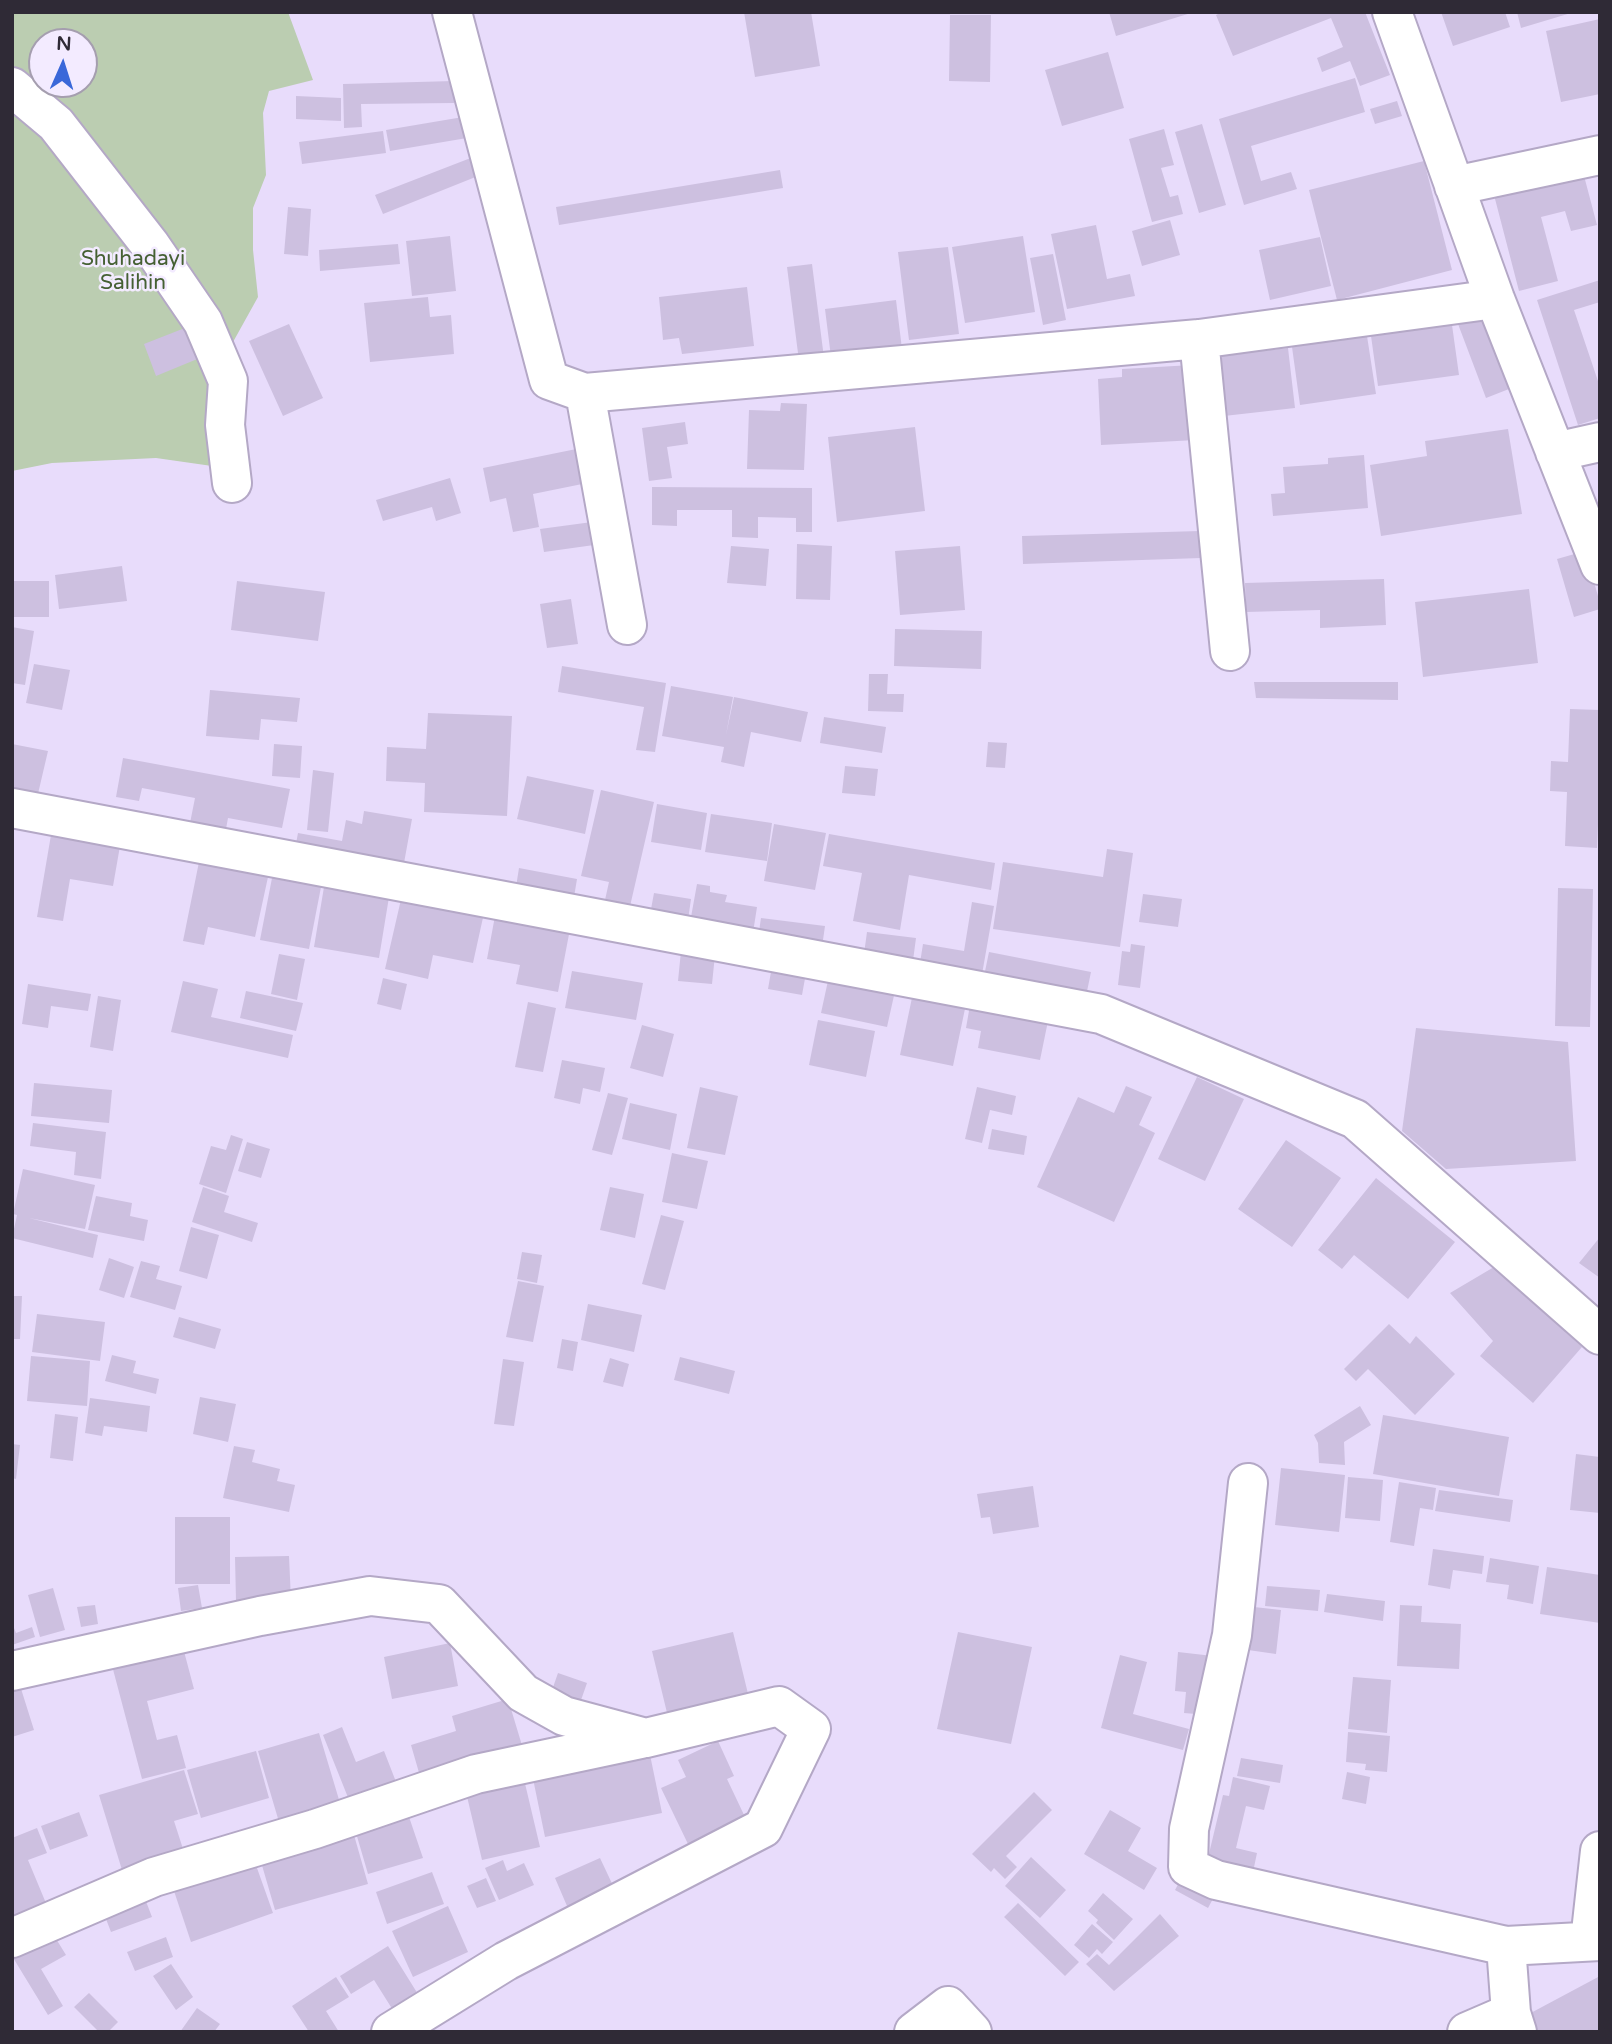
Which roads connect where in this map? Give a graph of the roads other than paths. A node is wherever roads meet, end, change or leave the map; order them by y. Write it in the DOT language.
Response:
graph roads {
  1 [pos="452,12"];
  2 [pos="1392,12"];
  3 [pos="12,87"];
  4 [pos="1600,155"];
  5 [pos="1454,186"];
  6 [pos="1494,299"];
  7 [pos="1199,339"];
  8 [pos="585,393"];
  9 [pos="1600,442"];
  10 [pos="1555,452"];
  11 [pos="232,483"];
  12 [pos="1600,565"];
  13 [pos="627,625"];
  14 [pos="1230,651"];
  15 [pos="12,808"];
  16 [pos="1600,1335"];
  17 [pos="1248,1483"];
  18 [pos="12,1671"];
  19 [pos="646,1738"];
  20 [pos="1600,1851"];
  21 [pos="12,1938"];
  22 [pos="1595,1941"];
  23 [pos="1506,1947"];
  24 [pos="1514,2023"];
  25 [pos="391,2032"];
  26 [pos="914,2032"];
  27 [pos="972,2032"];
  28 [pos="1467,2032"];
  1 -- 8 [label="street"];
  2 -- 5 [label="street"];
  3 -- 11 [label="street"];
  4 -- 5 [label="street"];
  5 -- 6 [label="street"];
  6 -- 7 [label="street"];
  6 -- 10 [label="street"];
  7 -- 8 [label="street"];
  7 -- 14 [label="street"];
  8 -- 13 [label="street"];
  9 -- 10 [label="street"];
  10 -- 12 [label="street"];
  15 -- 16 [label="street"];
  17 -- 23 [label="street"];
  18 -- 19 [label="street"];
  19 -- 21 [label="street"];
  19 -- 25 [label="street"];
  20 -- 22 [label="street"];
  22 -- 23 [label="street"];
  23 -- 24 [label="street"];
  24 -- 28 [label="street"];
  26 -- 27 [label="street"];
}
